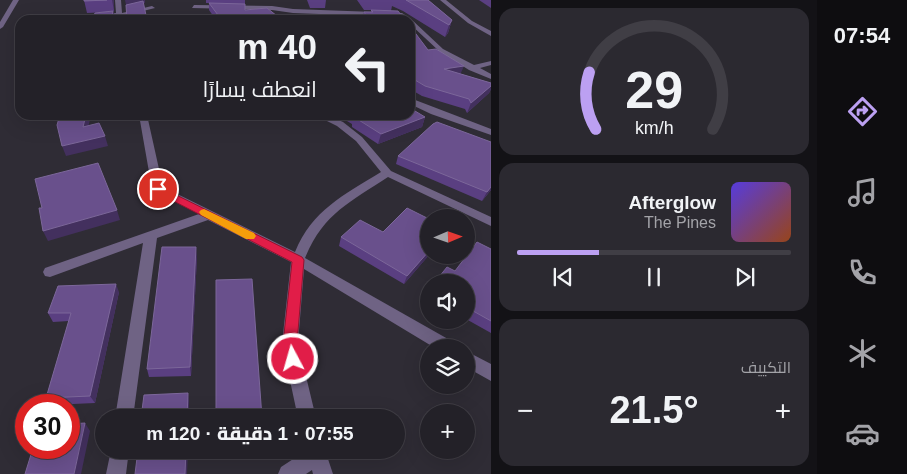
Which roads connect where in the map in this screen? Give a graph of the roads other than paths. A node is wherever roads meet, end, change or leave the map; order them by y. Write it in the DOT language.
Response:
graph roads {
  1 [pos="16,0"];
  2 [pos="118,0"];
  3 [pos="191,0"];
  4 [pos="271,0"];
  5 [pos="443,0"];
  6 [pos="152,8"];
  7 [pos="272,8"];
  8 [pos="343,10"];
  9 [pos="293,11"];
  10 [pos="120,15"];
  11 [pos="130,15"];
  12 [pos="298,15"];
  13 [pos="345,15"];
  14 [pos="402,15"];
  15 [pos="477,17"];
  16 [pos="415,25"];
  17 [pos="491,26"];
  18 [pos="0,27"];
  19 [pos="491,34"];
  20 [pos="491,63"];
  21 [pos="472,68"];
  22 [pos="491,77"];
  23 [pos="415,103"];
  24 [pos="144,120"];
  25 [pos="331,120"];
  26 [pos="491,132"];
  27 [pos="386,173"];
  28 [pos="209,214"];
  29 [pos="491,222"];
  30 [pos="151,235"];
  31 [pos="298,260"];
  32 [pos="50,272"];
  33 [pos="434,339"];
  34 [pos="475,363"];
  35 [pos="491,373"];
  36 [pos="125,409"];
  37 [pos="305,409"];
  38 [pos="118,459"];
  39 [pos="319,460"];
  40 [pos="116,474"];
  41 [pos="288,474"];
  1 -- 18 [label="street"];
  2 -- 10 [label="street"];
  3 -- 7 [label="street"];
  4 -- 7 [label="street"];
  5 -- 19 [label="street"];
  6 -- 11 [label="street"];
  7 -- 9 [label="street"];
  8 -- 9 [label="street"];
  8 -- 13 [label="street"];
  8 -- 14 [label="street"];
  9 -- 12 [label="street"];
  15 -- 17 [label="street"];
  16 -- 21 [label="street"];
  20 -- 21 [label="street"];
  21 -- 22 [label="street"];
  23 -- 26 [label="street"];
  24 -- 28 [label="street"];
  25 -- 27 [label="street"];
  27 -- 29 [label="street"];
  27 -- 31 [label="street"];
  28 -- 30 [label="street"];
  28 -- 31 [label="street"];
  30 -- 32 [label="street"];
  30 -- 36 [label="street"];
  31 -- 33 [label="street"];
  31 -- 37 [label="street"];
  34 -- 35 [label="street"];
  38 -- 40 [label="street"];
  39 -- 41 [label="street"];
}
